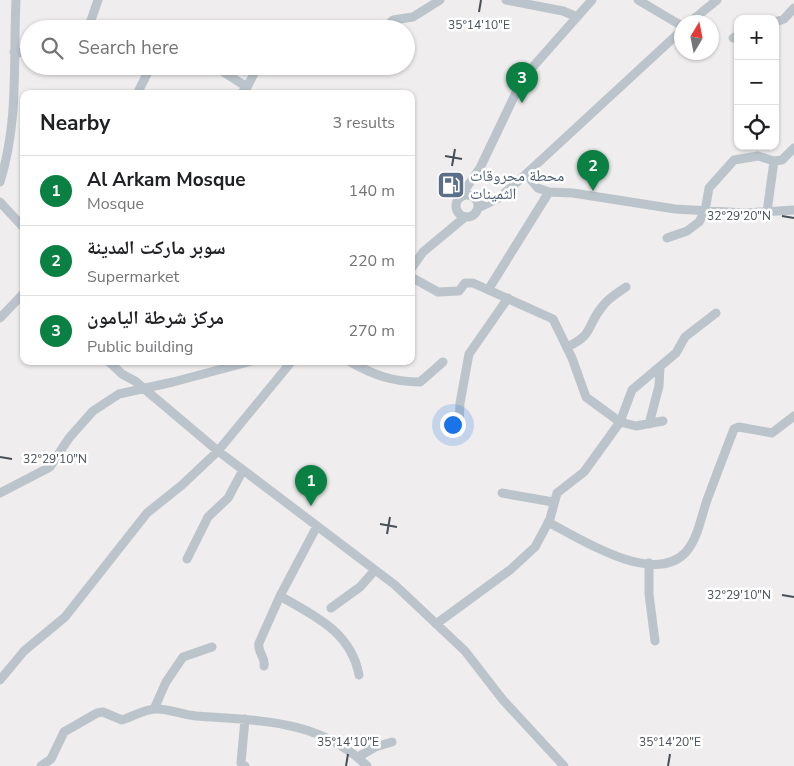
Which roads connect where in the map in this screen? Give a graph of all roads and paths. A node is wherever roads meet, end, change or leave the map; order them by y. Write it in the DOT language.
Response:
graph roads {
  1 [pos="16,0"];
  2 [pos="98,0"];
  3 [pos="440,0"];
  4 [pos="506,0"];
  5 [pos="592,0"];
  6 [pos="638,0"];
  7 [pos="717,0"];
  8 [pos="794,8"];
  9 [pos="699,15"];
  10 [pos="577,17"];
  11 [pos="91,20"];
  12 [pos="393,20"];
  13 [pos="779,21"];
  14 [pos="674,23"];
  15 [pos="674,35"];
  16 [pos="14,52"];
  17 [pos="20,52"];
  18 [pos="146,75"];
  19 [pos="225,75"];
  20 [pos="253,75"];
  21 [pos="139,90"];
  22 [pos="244,90"];
  23 [pos="794,148"];
  24 [pos="774,161"];
  25 [pos="526,174"];
  26 [pos="0,182"];
  27 [pos="549,192"];
  28 [pos="460,197"];
  29 [pos="0,202"];
  30 [pos="478,208"];
  31 [pos="794,210"];
  32 [pos="705,211"];
  33 [pos="767,212"];
  34 [pos="465,217"];
  35 [pos="20,224"];
  36 [pos="667,238"];
  37 [pos="415,263"];
  38 [pos="415,279"];
  39 [pos="626,286"];
  40 [pos="488,290"];
  41 [pos="20,297"];
  42 [pos="508,298"];
  43 [pos="716,313"];
  44 [pos="0,318"];
  45 [pos="567,347"];
  46 [pos="443,362"];
  47 [pos="113,365"];
  48 [pos="237,365"];
  49 [pos="289,365"];
  50 [pos="356,365"];
  51 [pos="660,367"];
  52 [pos="143,387"];
  53 [pos="794,416"];
  54 [pos="663,421"];
  55 [pos="620,422"];
  56 [pos="649,424"];
  57 [pos="459,428"];
  58 [pos="218,451"];
  59 [pos="243,470"];
  60 [pos="0,493"];
  61 [pos="502,493"];
  62 [pos="554,502"];
  63 [pos="548,522"];
  64 [pos="317,526"];
  65 [pos="188,559"];
  66 [pos="649,563"];
  67 [pos="375,570"];
  68 [pos="280,596"];
  69 [pos="331,608"];
  70 [pos="436,624"];
  71 [pos="655,641"];
  72 [pos="212,647"];
  73 [pos="264,666"];
  74 [pos="359,675"];
  75 [pos="0,680"];
  76 [pos="154,708"];
  77 [pos="245,719"];
  78 [pos="392,742"];
  79 [pos="358,757"];
  80 [pos="54,763"];
  81 [pos="40,766"];
  82 [pos="244,766"];
  83 [pos="367,766"];
  84 [pos="564,766"];
  1 -- 16 [label="street"];
  2 -- 11 [label="street"];
  3 -- 12 [label="street"];
  4 -- 10 [label="street"];
  5 -- 10 [label="street"];
  6 -- 14 [label="street"];
  7 -- 9 [label="street"];
  8 -- 13 [label="street"];
  10 -- 28 [label="street"];
  15 -- 25 [label="street"];
  16 -- 17 [label="street"];
  16 -- 26 [label="street"];
  18 -- 21 [label="street"];
  19 -- 22 [label="street"];
  20 -- 22 [label="street"];
  23 -- 24 [label="street"];
  24 -- 32 [label="street"];
  24 -- 33 [label="street"];
  25 -- 27 [label="street"];
  25 -- 30 [label="street"];
  27 -- 32 [label="street"];
  27 -- 40 [label="street"];
  28 -- 30 [label="street"];
  28 -- 34 [label="street"];
  29 -- 35 [label="street"];
  30 -- 34 [label="street"];
  31 -- 33 [label="street"];
  32 -- 33 [label="street"];
  32 -- 36 [label="street"];
  34 -- 37 [label="street"];
  38 -- 40 [label="street"];
  39 -- 45 [label="street"];
  40 -- 42 [label="street"];
  41 -- 44 [label="street"];
  42 -- 45 [label="street"];
  42 -- 57 [label="street"];
  43 -- 51 [label="street"];
  45 -- 55 [label="street"];
  46 -- 50 [label="street"];
  47 -- 52 [label="street"];
  48 -- 52 [label="street"];
  49 -- 58 [label="street"];
  51 -- 55 [label="street"];
  51 -- 56 [label="street"];
  52 -- 58 [label="street"];
  52 -- 60 [label="street"];
  53 -- 66 [label="street"];
  54 -- 56 [label="street"];
  55 -- 56 [label="street"];
  55 -- 62 [label="street"];
  58 -- 59 [label="street"];
  58 -- 75 [label="street"];
  59 -- 64 [label="street"];
  59 -- 65 [label="street"];
  61 -- 62 [label="street"];
  62 -- 63 [label="street"];
  63 -- 66 [label="street"];
  63 -- 70 [label="street"];
  64 -- 67 [label="street"];
  64 -- 68 [label="street"];
  66 -- 71 [label="street"];
  67 -- 69 [label="street"];
  67 -- 70 [label="street"];
  68 -- 73 [label="street"];
  68 -- 74 [label="street"];
  70 -- 84 [label="street"];
  72 -- 76 [label="street"];
  76 -- 77 [label="street"];
  76 -- 80 [label="street"];
  77 -- 79 [label="street"];
  77 -- 82 [label="street"];
  78 -- 79 [label="street"];
  79 -- 83 [label="street"];
  80 -- 81 [label="street"];
}
